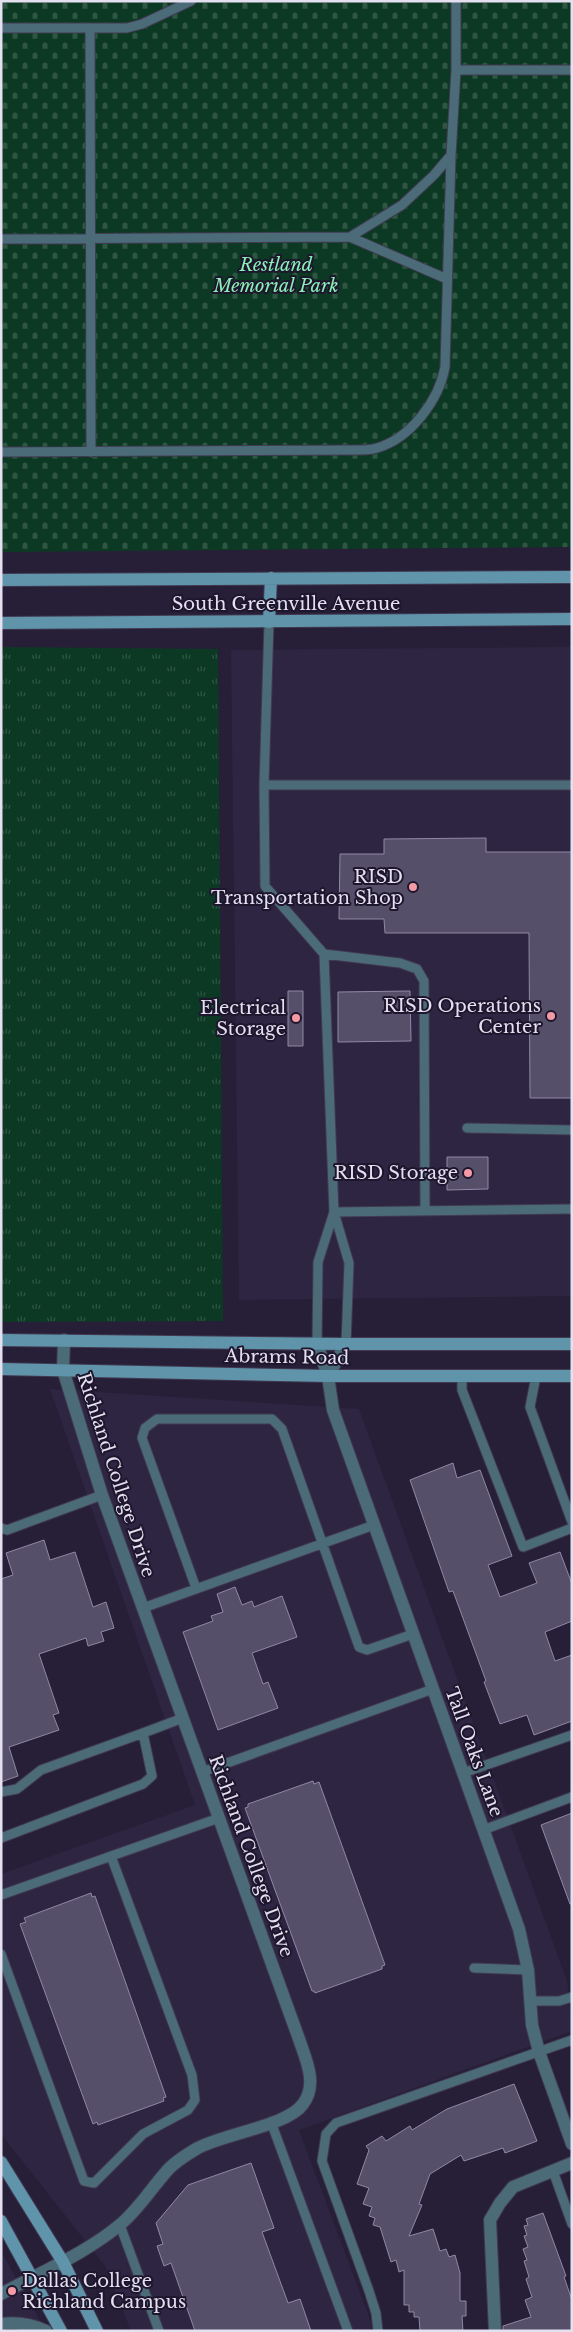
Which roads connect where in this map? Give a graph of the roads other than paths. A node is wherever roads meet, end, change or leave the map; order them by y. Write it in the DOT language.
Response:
graph roads {
  1 [pos="191,1"];
  2 [pos="455,2"];
  3 [pos="1,28"];
  4 [pos="90,28"];
  5 [pos="456,70"];
  6 [pos="572,70"];
  7 [pos="451,155"];
  8 [pos="350,237"];
  9 [pos="1,239"];
  10 [pos="91,240"];
  11 [pos="446,279"];
  12 [pos="1,452"];
  13 [pos="91,452"];
  14 [pos="572,577"];
  15 [pos="270,578"];
  16 [pos="1,580"];
  17 [pos="572,619"];
  18 [pos="269,622"];
  19 [pos="1,623"];
  20 [pos="264,785"];
  21 [pos="572,785"];
  22 [pos="324,954"];
  23 [pos="467,1128"];
  24 [pos="572,1130"];
  25 [pos="572,1209"];
  26 [pos="424,1211"];
  27 [pos="334,1212"];
  28 [pos="1,1340"];
  29 [pos="64,1340"];
  30 [pos="317,1344"];
  31 [pos="346,1344"];
  32 [pos="572,1344"];
  33 [pos="1,1369"];
  34 [pos="63,1370"];
  35 [pos="328,1376"];
  36 [pos="462,1376"];
  37 [pos="536,1376"];
  38 [pos="572,1376"];
  39 [pos="102,1495"];
  40 [pos="572,1522"];
  41 [pos="374,1525"];
  42 [pos="1,1528"];
  43 [pos="572,1528"];
  44 [pos="323,1543"];
  45 [pos="196,1588"];
  46 [pos="142,1608"];
  47 [pos="413,1634"];
  48 [pos="433,1689"];
  49 [pos="183,1718"];
  50 [pos="143,1733"];
  51 [pos="572,1735"];
  52 [pos="202,1772"];
  53 [pos="463,1773"];
  54 [pos="1,1792"];
  55 [pos="572,1797"];
  56 [pos="219,1818"];
  57 [pos="483,1830"];
  58 [pos="1,1838"];
  59 [pos="111,1856"];
  60 [pos="1,1895"];
  61 [pos="1,1954"];
  62 [pos="474,1968"];
  63 [pos="528,1970"];
  64 [pos="572,1997"];
  65 [pos="530,2002"];
  66 [pos="572,2040"];
  67 [pos="539,2052"];
  68 [pos="271,2122"];
  69 [pos="572,2144"];
  70 [pos="1,2162"];
  71 [pos="572,2163"];
  72 [pos="552,2171"];
  73 [pos="1,2221"];
  74 [pos="572,2224"];
  75 [pos="120,2225"];
  76 [pos="63,2262"];
  77 [pos="32,2277"];
  78 [pos="1,2294"];
  79 [pos="1,2324"];
  80 [pos="46,2331"];
  81 [pos="61,2331"];
  82 [pos="97,2331"];
  83 [pos="159,2331"];
  84 [pos="348,2331"];
  85 [pos="378,2331"];
  86 [pos="495,2331"];
  1 -- 4 [label="lane"];
  2 -- 5 [label="lane"];
  3 -- 4 [label="lane"];
  4 -- 10 [label="lane"];
  5 -- 6 [label="lane"];
  5 -- 7 [label="lane"];
  7 -- 8 [label="lane"];
  7 -- 11 [label="lane"];
  8 -- 10 [label="lane"];
  8 -- 11 [label="lane"];
  9 -- 10 [label="lane"];
  10 -- 13 [label="lane"];
  11 -- 13 [label="lane"];
  12 -- 13 [label="lane"];
  14 -- 15 [label="main road, South Greenville Avenue"];
  15 -- 16 [label="main road, South Greenville Avenue"];
  15 -- 18 [label="main road"];
  17 -- 18 [label="main road, South Greenville Avenue"];
  18 -- 19 [label="main road, South Greenville Avenue"];
  18 -- 20 [label="lane"];
  20 -- 21 [label="lane"];
  20 -- 22 [label="lane"];
  22 -- 26 [label="lane"];
  22 -- 27 [label="lane"];
  23 -- 24 [label="lane"];
  25 -- 26 [label="lane"];
  26 -- 27 [label="lane"];
  27 -- 30 [label="lane"];
  27 -- 31 [label="lane"];
  28 -- 29 [label="main road, Abrams Road"];
  29 -- 30 [label="main road, Abrams Road"];
  29 -- 34 [label="street, Richland College Drive"];
  30 -- 31 [label="main road, Abrams Road"];
  30 -- 35 [label="street, Tall Oaks Lane"];
  31 -- 32 [label="main road, Abrams Road"];
  31 -- 35 [label="street"];
  33 -- 34 [label="main road, Abrams Road"];
  34 -- 35 [label="main road, Abrams Road"];
  34 -- 39 [label="street, Richland College Drive"];
  35 -- 36 [label="main road, Abrams Road"];
  35 -- 41 [label="street, Tall Oaks Lane"];
  36 -- 37 [label="main road, Abrams Road"];
  36 -- 43 [label="lane"];
  37 -- 38 [label="main road, Abrams Road"];
  37 -- 40 [label="lane"];
  39 -- 42 [label="lane"];
  39 -- 46 [label="street, Richland College Drive"];
  41 -- 44 [label="lane"];
  41 -- 47 [label="street, Tall Oaks Lane"];
  44 -- 45 [label="lane"];
  44 -- 45 [label="lane"];
  44 -- 47 [label="lane"];
  45 -- 46 [label="lane"];
  46 -- 49 [label="street, Richland College Drive"];
  47 -- 48 [label="street, Tall Oaks Lane"];
  48 -- 52 [label="lane"];
  48 -- 53 [label="street, Tall Oaks Lane"];
  49 -- 50 [label="lane"];
  49 -- 52 [label="street, Richland College Drive"];
  50 -- 54 [label="lane"];
  50 -- 58 [label="lane"];
  51 -- 53 [label="lane"];
  52 -- 56 [label="street, Richland College Drive"];
  53 -- 57 [label="street, Tall Oaks Lane"];
  55 -- 57 [label="lane"];
  56 -- 59 [label="lane"];
  56 -- 68 [label="street, Richland College Drive"];
  57 -- 63 [label="street, Tall Oaks Lane"];
  59 -- 60 [label="lane"];
  59 -- 61 [label="lane"];
  62 -- 63 [label="lane"];
  63 -- 65 [label="street, Tall Oaks Lane"];
  64 -- 65 [label="lane"];
  65 -- 67 [label="street, Tall Oaks Lane"];
  66 -- 67 [label="lane"];
  67 -- 69 [label="street, Tall Oaks Lane"];
  67 -- 85 [label="lane"];
  68 -- 75 [label="street, Richland College Drive"];
  68 -- 84 [label="lane"];
  70 -- 76 [label="main road"];
  71 -- 72 [label="street"];
  72 -- 74 [label="lane"];
  72 -- 86 [label="street"];
  73 -- 77 [label="main road"];
  75 -- 76 [label="street, Richland College Drive"];
  75 -- 83 [label="lane"];
  76 -- 77 [label="street, Richland College Drive"];
  76 -- 82 [label="main road"];
  77 -- 78 [label="street, Richland College Drive"];
  77 -- 81 [label="main road"];
  79 -- 80 [label="street"];
}
